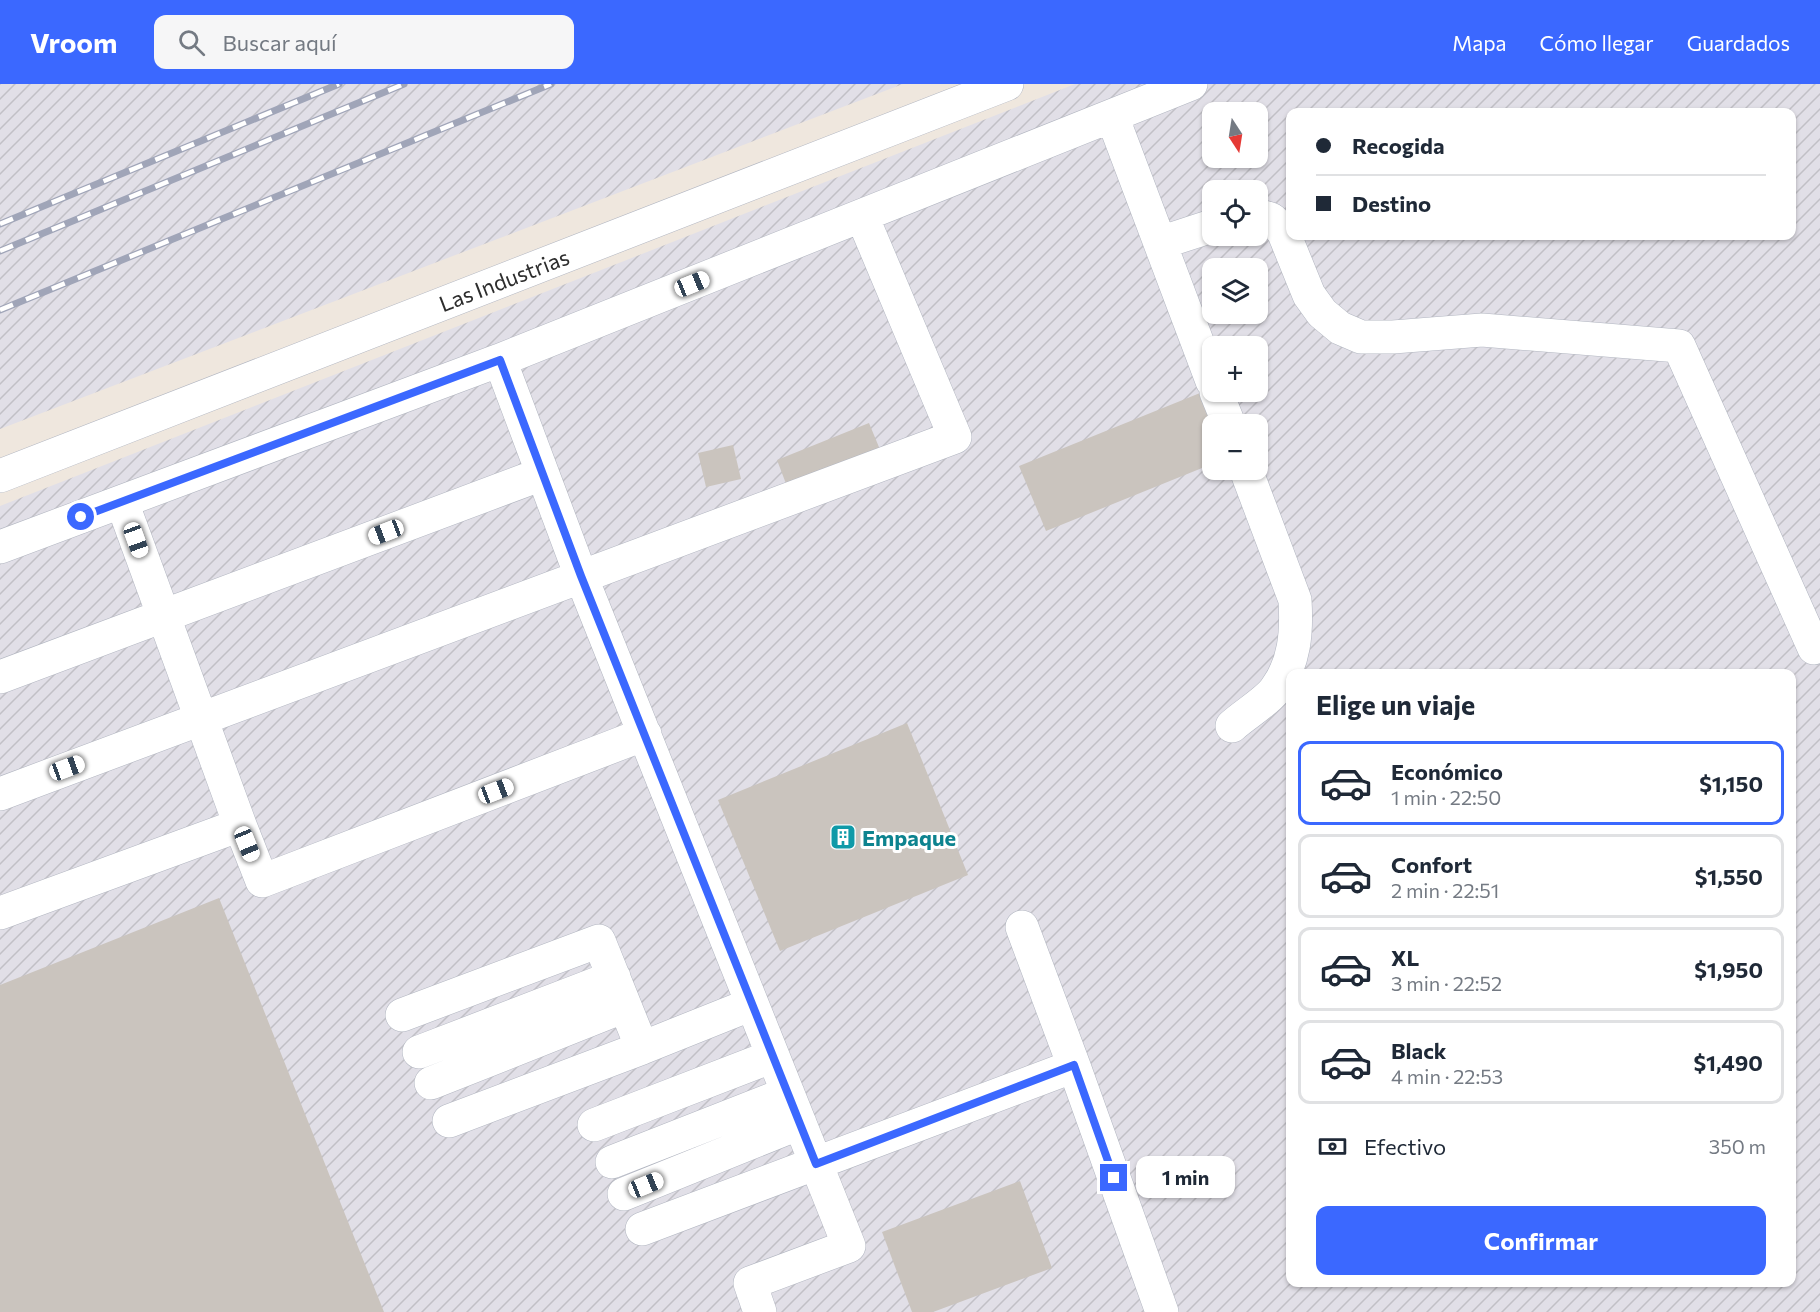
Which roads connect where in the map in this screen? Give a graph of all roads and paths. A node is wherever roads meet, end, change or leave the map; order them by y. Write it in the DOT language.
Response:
graph roads {
  1 [pos="1007,84"];
  2 [pos="1191,84"];
  3 [pos="1112,116"];
  4 [pos="862,216"];
  5 [pos="1268,218"];
  6 [pos="1202,229"];
  7 [pos="1286,238"];
  8 [pos="1287,240"];
  9 [pos="1160,243"];
  10 [pos="1202,354"];
  11 [pos="500,360"];
  12 [pos="542,474"];
  13 [pos="0,476"];
  14 [pos="1250,480"];
  15 [pos="122,502"];
  16 [pos="0,547"];
  17 [pos="581,576"];
  18 [pos="164,616"];
  19 [pos="1814,648"];
  20 [pos="1287,669"];
  21 [pos="1286,670"];
  22 [pos="0,677"];
  23 [pos="201,718"];
  24 [pos="1232,726"];
  25 [pos="645,734"];
  26 [pos="0,794"];
  27 [pos="240,825"];
  28 [pos="0,913"];
  29 [pos="1022,927"];
  30 [pos="620,992"];
  31 [pos="752,1004"];
  32 [pos="402,1016"];
  33 [pos="642,1048"];
  34 [pos="419,1052"];
  35 [pos="773,1056"];
  36 [pos="1074,1065"];
  37 [pos="431,1083"];
  38 [pos="788,1093"];
  39 [pos="449,1121"];
  40 [pos="800,1123"];
  41 [pos="594,1125"];
  42 [pos="612,1162"];
  43 [pos="816,1164"];
  44 [pos="624,1194"];
  45 [pos="642,1229"];
  46 [pos="760,1312"];
  47 [pos="1162,1312"];
  1 -- 13 [label="street, Las Industrias"];
  2 -- 3 [label="street"];
  3 -- 4 [label="street"];
  3 -- 9 [label="street"];
  4 -- 11 [label="street"];
  4 -- 17 [label="street"];
  5 -- 7 [label="street"];
  6 -- 9 [label="street"];
  8 -- 19 [label="street"];
  9 -- 10 [label="street"];
  11 -- 12 [label="street"];
  11 -- 15 [label="street"];
  12 -- 17 [label="street"];
  12 -- 18 [label="street"];
  14 -- 20 [label="street"];
  15 -- 16 [label="street"];
  15 -- 18 [label="street"];
  17 -- 23 [label="street"];
  17 -- 25 [label="street"];
  18 -- 22 [label="street"];
  18 -- 23 [label="street"];
  21 -- 24 [label="street"];
  23 -- 26 [label="street"];
  23 -- 27 [label="street"];
  25 -- 27 [label="street"];
  25 -- 31 [label="street"];
  27 -- 28 [label="street"];
  29 -- 36 [label="street"];
  30 -- 32 [label="street"];
  30 -- 33 [label="street"];
  30 -- 34 [label="street"];
  30 -- 37 [label="street"];
  31 -- 33 [label="street"];
  31 -- 35 [label="street"];
  33 -- 39 [label="street"];
  35 -- 38 [label="street"];
  35 -- 41 [label="street"];
  36 -- 43 [label="street"];
  36 -- 47 [label="street"];
  38 -- 40 [label="street"];
  38 -- 42 [label="street"];
  40 -- 43 [label="street"];
  40 -- 44 [label="street"];
  43 -- 45 [label="street"];
  43 -- 46 [label="street"];
}
